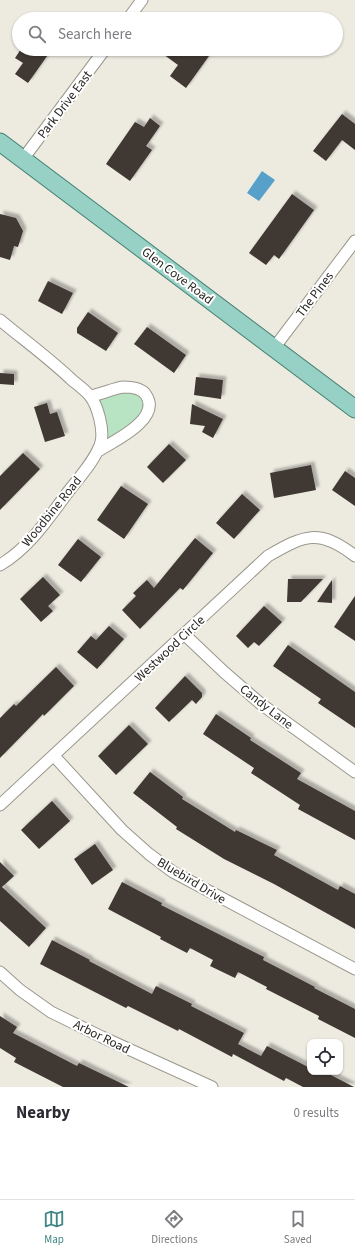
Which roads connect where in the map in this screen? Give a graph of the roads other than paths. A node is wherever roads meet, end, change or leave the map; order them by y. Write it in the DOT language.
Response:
graph roads {
  1 [pos="142,0"];
  2 [pos="133,12"];
  3 [pos="100,56"];
  4 [pos="0,142"];
  5 [pos="22,159"];
  6 [pos="355,241"];
  7 [pos="0,320"];
  8 [pos="274,348"];
  9 [pos="91,396"];
  10 [pos="355,409"];
  11 [pos="98,452"];
  12 [pos="355,556"];
  13 [pos="0,565"];
  14 [pos="184,634"];
  15 [pos="54,756"];
  16 [pos="355,772"];
  17 [pos="2,801"];
  18 [pos="355,969"];
  19 [pos="0,972"];
  20 [pos="212,1087"];
  1 -- 2 [label="street"];
  3 -- 5 [label="street, Park Drive East"];
  4 -- 5 [label="main road, Glen Cove Road"];
  5 -- 8 [label="main road, Glen Cove Road"];
  6 -- 8 [label="street, The Pines"];
  7 -- 9 [label="street, Woodbine Road"];
  8 -- 10 [label="main road, Glen Cove Road"];
  9 -- 11 [label="street, Woodbine Road"];
  9 -- 11 [label="street, Woodbine Road"];
  11 -- 13 [label="street, Woodbine Road"];
  12 -- 14 [label="street, Westwood Circle"];
  14 -- 15 [label="street, Westwood Circle"];
  14 -- 16 [label="street, Candy Lane"];
  15 -- 17 [label="street, Westwood Circle"];
  15 -- 18 [label="street, Bluebird Drive"];
  19 -- 20 [label="street, Arbor Road"];
}
